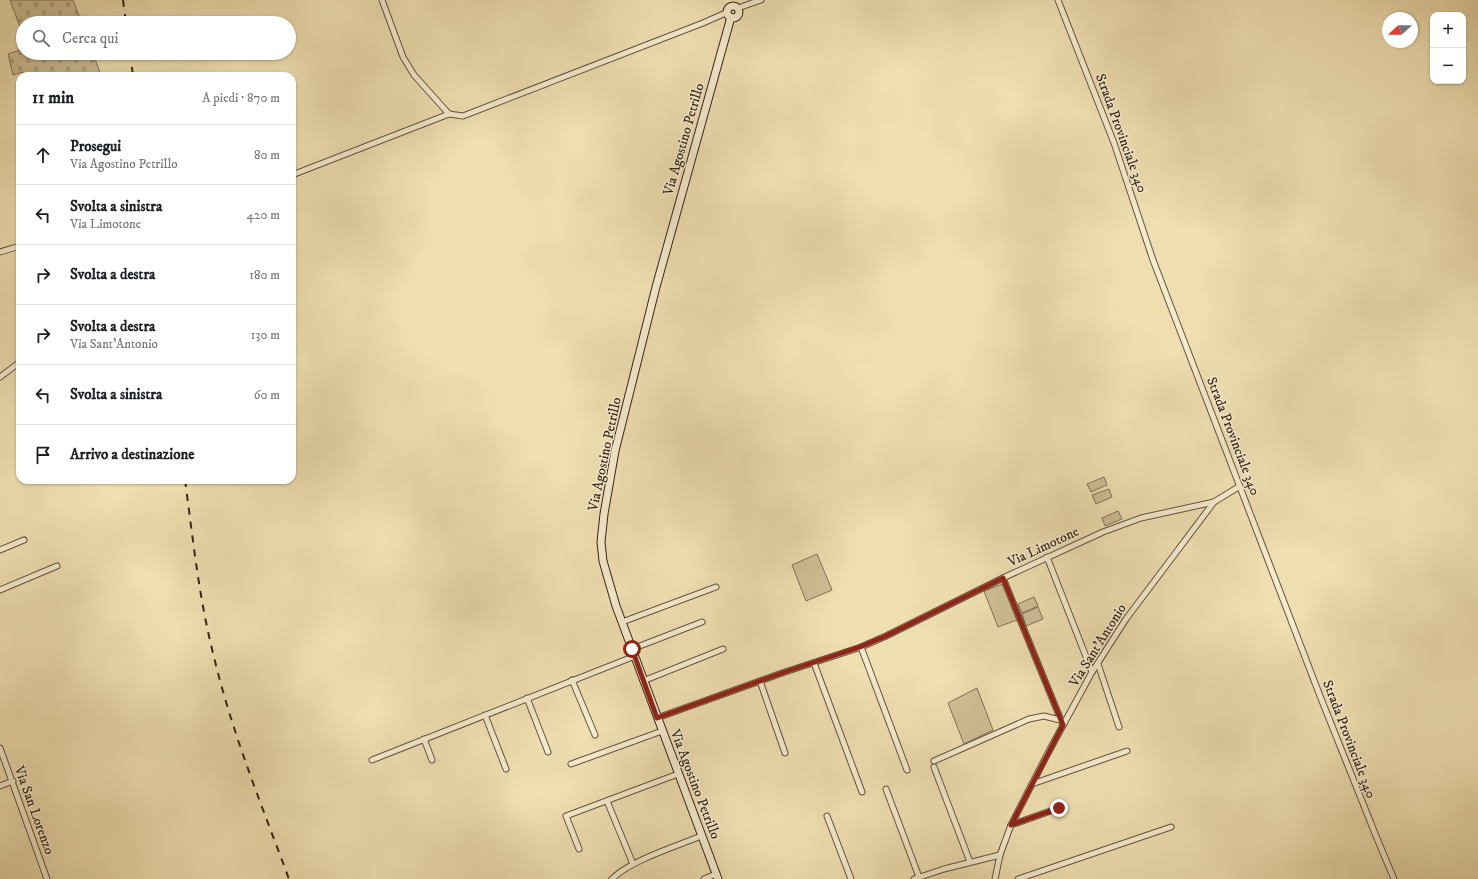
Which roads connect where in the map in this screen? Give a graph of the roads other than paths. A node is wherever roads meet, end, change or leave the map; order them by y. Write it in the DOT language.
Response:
graph roads {
  1 [pos="382,0"];
  2 [pos="761,0"];
  3 [pos="1058,0"];
  4 [pos="737,5"];
  5 [pos="729,15"];
  6 [pos="449,114"];
  7 [pos="296,173"];
  8 [pos="16,247"];
  9 [pos="0,252"];
  10 [pos="16,365"];
  11 [pos="0,377"];
  12 [pos="1240,486"];
  13 [pos="1214,502"];
  14 [pos="24,540"];
  15 [pos="0,550"];
  16 [pos="1047,557"];
  17 [pos="57,566"];
  18 [pos="1003,578"];
  19 [pos="716,587"];
  20 [pos="0,590"];
  21 [pos="622,622"];
  22 [pos="702,622"];
  23 [pos="860,647"];
  24 [pos="632,649"];
  25 [pos="723,649"];
  26 [pos="634,656"];
  27 [pos="814,663"];
  28 [pos="1098,664"];
  29 [pos="1092,672"];
  30 [pos="572,680"];
  31 [pos="643,681"];
  32 [pos="760,681"];
  33 [pos="527,698"];
  34 [pos="485,715"];
  35 [pos="657,718"];
  36 [pos="1061,723"];
  37 [pos="1119,728"];
  38 [pos="662,731"];
  39 [pos="595,735"];
  40 [pos="424,739"];
  41 [pos="0,748"];
  42 [pos="548,752"];
  43 [pos="1127,752"];
  44 [pos="785,753"];
  45 [pos="372,760"];
  46 [pos="432,760"];
  47 [pos="934,761"];
  48 [pos="571,764"];
  49 [pos="934,768"];
  50 [pos="506,769"];
  51 [pos="907,770"];
  52 [pos="678,774"];
  53 [pos="13,781"];
  54 [pos="1032,784"];
  55 [pos="0,786"];
  56 [pos="886,789"];
  57 [pos="862,792"];
  58 [pos="607,801"];
  59 [pos="1059,808"];
  60 [pos="827,816"];
  61 [pos="1011,825"];
  62 [pos="1171,827"];
  63 [pos="701,836"];
  64 [pos="579,849"];
  65 [pos="1000,855"];
  66 [pos="970,862"];
  67 [pos="633,864"];
  68 [pos="717,877"];
  69 [pos="927,877"];
  70 [pos="916,878"];
  71 [pos="47,879"];
  72 [pos="612,879"];
  73 [pos="704,879"];
  74 [pos="851,879"];
  75 [pos="995,879"];
  76 [pos="1018,879"];
  77 [pos="1394,879"];
  1 -- 6 [label="street"];
  2 -- 4 [label="street"];
  3 -- 12 [label="street, Strada Provinciale 340"];
  4 -- 5 [label="street"];
  4 -- 5 [label="street"];
  5 -- 6 [label="street"];
  5 -- 21 [label="street, Via Agostino Petrillo"];
  6 -- 7 [label="street"];
  8 -- 9 [label="street"];
  10 -- 11 [label="street"];
  12 -- 13 [label="street, Via Limotone"];
  12 -- 77 [label="street, Strada Provinciale 340"];
  13 -- 16 [label="street, Via Limotone"];
  13 -- 28 [label="street, Via Sant'Antonio"];
  14 -- 15 [label="street"];
  16 -- 18 [label="street, Via Limotone"];
  16 -- 29 [label="street"];
  17 -- 20 [label="street"];
  18 -- 23 [label="street, Via Limotone"];
  18 -- 36 [label="street"];
  19 -- 21 [label="street"];
  21 -- 24 [label="street, Via Agostino Petrillo"];
  22 -- 24 [label="street"];
  23 -- 27 [label="street, Via Limotone"];
  23 -- 51 [label="street"];
  24 -- 26 [label="street, Via Agostino Petrillo"];
  25 -- 31 [label="street"];
  26 -- 30 [label="street"];
  26 -- 31 [label="street, Via Agostino Petrillo"];
  27 -- 32 [label="street, Via Limotone"];
  27 -- 57 [label="street"];
  28 -- 29 [label="street, Via Sant'Antonio"];
  28 -- 37 [label="street"];
  29 -- 36 [label="street, Via Sant'Antonio"];
  30 -- 33 [label="street"];
  30 -- 39 [label="street"];
  31 -- 35 [label="street, Via Agostino Petrillo"];
  32 -- 35 [label="street, Via Limotone"];
  32 -- 44 [label="street"];
  33 -- 34 [label="street"];
  33 -- 42 [label="street"];
  34 -- 40 [label="street"];
  34 -- 50 [label="street"];
  35 -- 38 [label="street, Via Agostino Petrillo"];
  36 -- 47 [label="street"];
  36 -- 54 [label="street, Via Sant'Antonio"];
  38 -- 48 [label="street"];
  38 -- 52 [label="street, Via Agostino Petrillo"];
  40 -- 45 [label="street"];
  40 -- 46 [label="street"];
  41 -- 53 [label="street, Via San Lorenzo"];
  43 -- 54 [label="street"];
  49 -- 66 [label="street"];
  52 -- 58 [label="street"];
  52 -- 63 [label="street, Via Agostino Petrillo"];
  53 -- 55 [label="street"];
  53 -- 71 [label="street, Via San Lorenzo"];
  54 -- 61 [label="street, Via Sant'Antonio"];
  56 -- 70 [label="street"];
  58 -- 64 [label="street"];
  58 -- 67 [label="street"];
  59 -- 61 [label="street"];
  60 -- 74 [label="street"];
  61 -- 65 [label="street, Via Sant'Antonio"];
  62 -- 76 [label="street"];
  63 -- 67 [label="street"];
  63 -- 68 [label="street, Via Agostino Petrillo"];
  65 -- 66 [label="street"];
  65 -- 75 [label="street, Via Sant'Antonio"];
  66 -- 69 [label="street"];
  67 -- 72 [label="street"];
  68 -- 73 [label="street"];
  69 -- 70 [label="street"];
}
